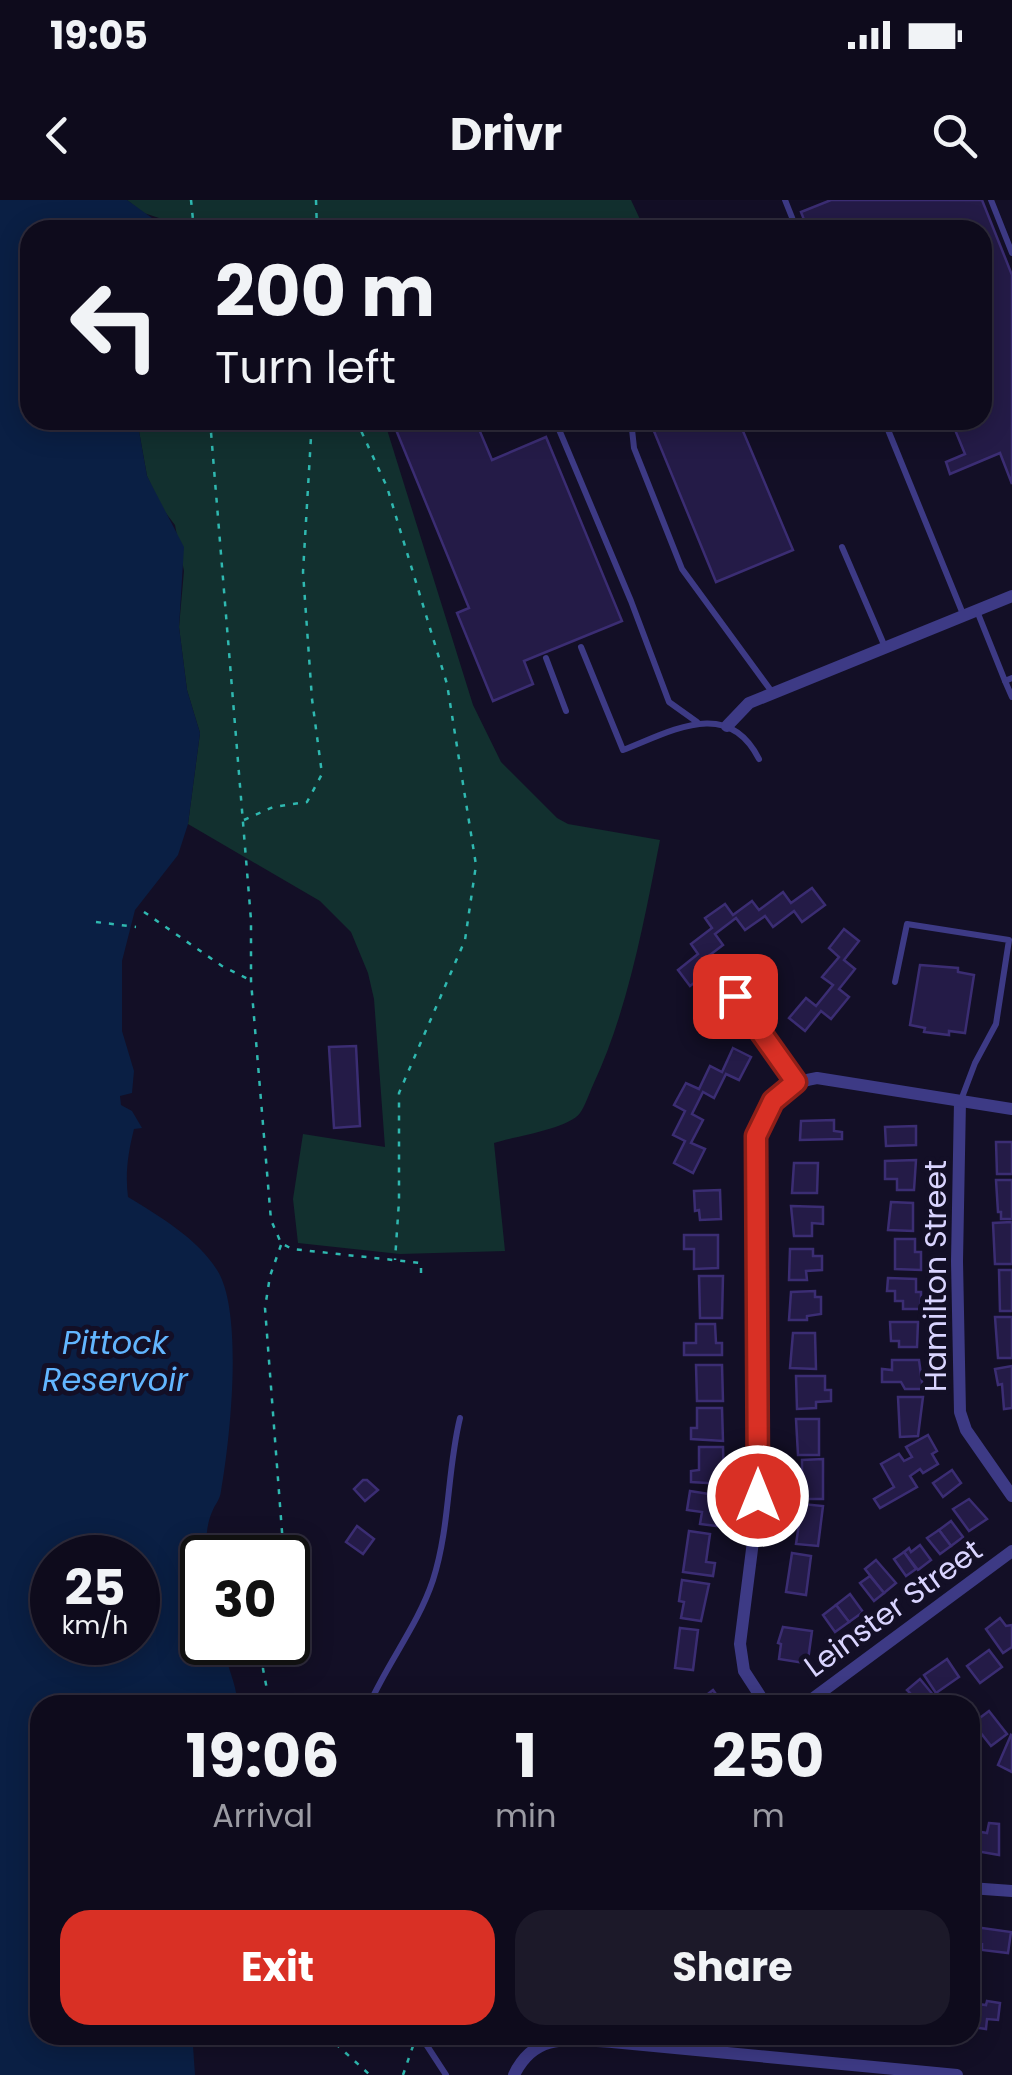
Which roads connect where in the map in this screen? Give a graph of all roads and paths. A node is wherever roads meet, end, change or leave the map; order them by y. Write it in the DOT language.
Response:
graph roads {
  1 [pos="991,200"];
  2 [pos="1012,253"];
  3 [pos="211,430"];
  4 [pos="311,430"];
  5 [pos="360,430"];
  6 [pos="560,430"];
  7 [pos="632,430"];
  8 [pos="888,430"];
  9 [pos="842,547"];
  10 [pos="1012,596"];
  11 [pos="970,613"];
  12 [pos="581,647"];
  13 [pos="885,647"];
  14 [pos="546,658"];
  15 [pos="1009,679"];
  16 [pos="773,692"];
  17 [pos="1012,698"];
  18 [pos="566,711"];
  19 [pos="696,722"];
  20 [pos="726,726"];
  21 [pos="759,759"];
  22 [pos="243,821"];
  23 [pos="144,912"];
  24 [pos="96,922"];
  25 [pos="136,927"];
  26 [pos="251,981"];
  27 [pos="895,982"];
  28 [pos="735,996"];
  29 [pos="796,1082"];
  30 [pos="960,1101"];
  31 [pos="1012,1108"];
  32 [pos="282,1243"];
  33 [pos="394,1262"];
  34 [pos="421,1275"];
  35 [pos="460,1418"];
  36 [pos="1012,1496"];
  37 [pos="282,1535"];
  38 [pos="1012,1551"];
  39 [pos="263,1665"];
  40 [pos="268,1695"];
  41 [pos="374,1695"];
  42 [pos="760,1695"];
  43 [pos="818,1695"];
  44 [pos="980,1889"];
  45 [pos="1012,1891"];
  46 [pos="337,2045"];
  47 [pos="414,2045"];
  48 [pos="425,2045"];
  49 [pos="542,2045"];
  50 [pos="678,2045"];
  51 [pos="370,2075"];
  52 [pos="403,2075"];
  53 [pos="446,2075"];
  54 [pos="514,2075"];
  55 [pos="957,2075"];
  1 -- 2 [label="lane"];
  3 -- 22 [label="path"];
  4 -- 22 [label="path"];
  5 -- 33 [label="path"];
  6 -- 19 [label="lane"];
  7 -- 16 [label="lane"];
  8 -- 11 [label="lane"];
  9 -- 13 [label="lane"];
  10 -- 11 [label="street"];
  11 -- 13 [label="street"];
  11 -- 15 [label="lane"];
  12 -- 19 [label="lane"];
  13 -- 16 [label="street"];
  14 -- 18 [label="lane"];
  15 -- 17 [label="lane"];
  16 -- 20 [label="street"];
  19 -- 20 [label="lane"];
  20 -- 21 [label="lane"];
  22 -- 26 [label="path"];
  23 -- 26 [label="path"];
  24 -- 25 [label="path"];
  26 -- 32 [label="path"];
  27 -- 30 [label="lane"];
  28 -- 29 [label="lane"];
  29 -- 30 [label="street"];
  29 -- 42 [label="street"];
  30 -- 31 [label="street"];
  30 -- 36 [label="street, Hamilton Street"];
  32 -- 33 [label="path"];
  32 -- 37 [label="path"];
  33 -- 34 [label="path"];
  35 -- 41 [label="lane"];
  38 -- 43 [label="street, Leinster Street"];
  39 -- 40 [label="path"];
  44 -- 45 [label="street"];
  46 -- 51 [label="path"];
  47 -- 52 [label="path"];
  48 -- 53 [label="lane"];
  49 -- 54 [label="street"];
  50 -- 55 [label="street"];
}
